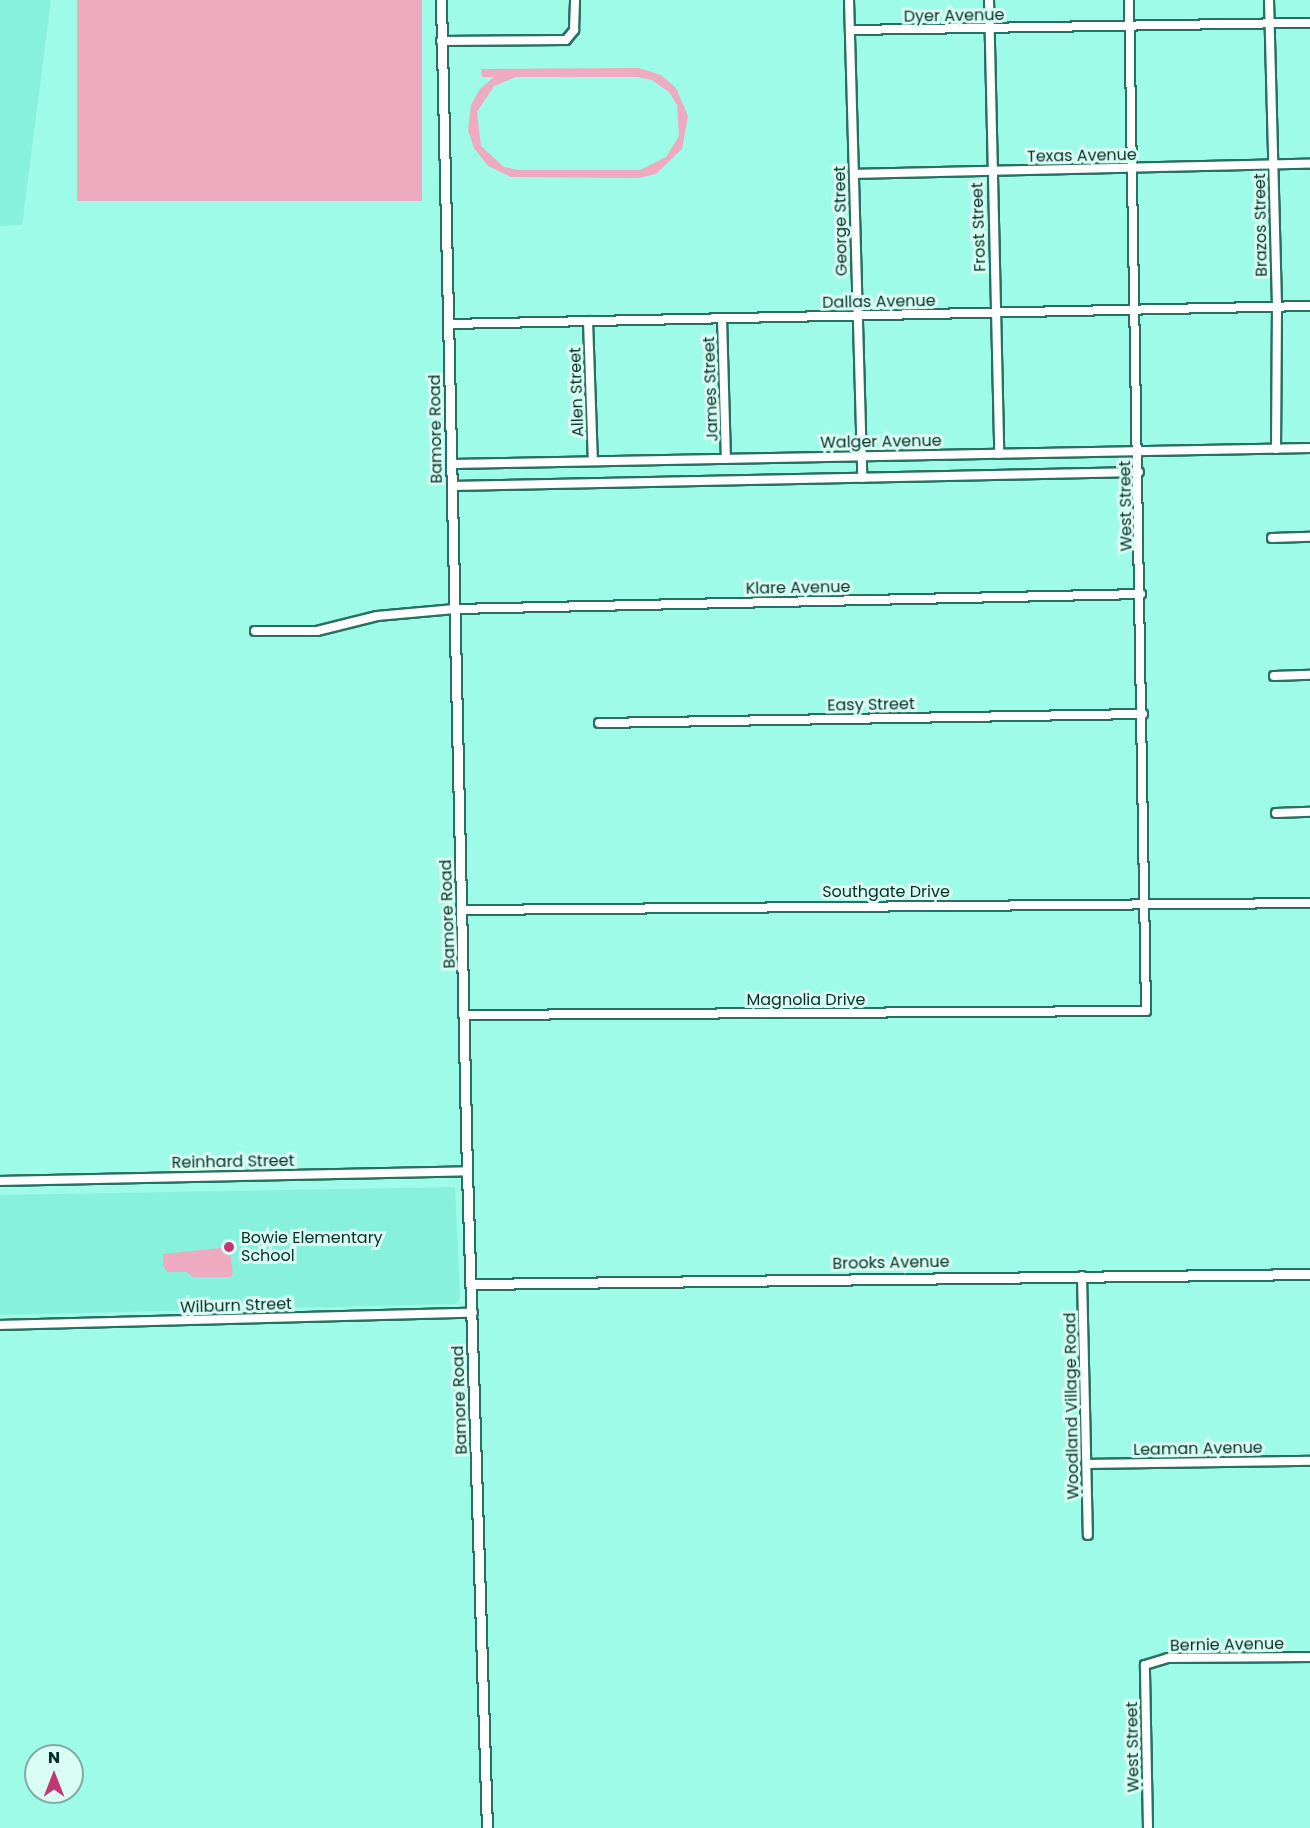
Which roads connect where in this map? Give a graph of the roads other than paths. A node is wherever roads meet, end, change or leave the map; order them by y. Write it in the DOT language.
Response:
graph roads {
  1 [pos="441,0"];
  2 [pos="574,0"];
  3 [pos="849,0"];
  4 [pos="989,0"];
  5 [pos="1129,0"];
  6 [pos="1269,0"];
  7 [pos="1269,23"];
  8 [pos="1310,23"];
  9 [pos="1130,26"];
  10 [pos="990,29"];
  11 [pos="850,30"];
  12 [pos="441,41"];
  13 [pos="1310,164"];
  14 [pos="1273,165"];
  15 [pos="1133,168"];
  16 [pos="991,171"];
  17 [pos="854,174"];
  18 [pos="1310,306"];
  19 [pos="1277,307"];
  20 [pos="1135,310"];
  21 [pos="995,313"];
  22 [pos="857,316"];
  23 [pos="722,318"];
  24 [pos="588,321"];
  25 [pos="449,324"];
  26 [pos="1310,448"];
  27 [pos="1275,449"];
  28 [pos="1138,451"];
  29 [pos="999,454"];
  30 [pos="861,456"];
  31 [pos="726,459"];
  32 [pos="592,461"];
  33 [pos="452,464"];
  34 [pos="1139,472"];
  35 [pos="862,478"];
  36 [pos="452,486"];
  37 [pos="1310,537"];
  38 [pos="1272,538"];
  39 [pos="1141,594"];
  40 [pos="455,609"];
  41 [pos="255,631"];
  42 [pos="1310,675"];
  43 [pos="1274,676"];
  44 [pos="1143,714"];
  45 [pos="599,723"];
  46 [pos="1310,812"];
  47 [pos="1276,813"];
  48 [pos="1310,903"];
  49 [pos="1147,904"];
  50 [pos="463,910"];
  51 [pos="1146,1011"];
  52 [pos="466,1015"];
  53 [pos="467,1171"];
  54 [pos="0,1181"];
  55 [pos="1310,1274"];
  56 [pos="1082,1276"];
  57 [pos="472,1284"];
  58 [pos="472,1313"];
  59 [pos="0,1325"];
  60 [pos="1310,1461"];
  61 [pos="1086,1464"];
  62 [pos="1088,1535"];
  63 [pos="1310,1657"];
  64 [pos="1145,1665"];
  65 [pos="487,1828"];
  66 [pos="1148,1828"];
  1 -- 12 [label="street, Bamore Road"];
  2 -- 12 [label="street"];
  3 -- 11 [label="street, George Street"];
  4 -- 10 [label="street, Frost Street"];
  5 -- 9 [label="street, West Street"];
  6 -- 7 [label="street, Brazos Street"];
  7 -- 8 [label="street, Dyer Avenue"];
  7 -- 9 [label="street, Dyer Avenue"];
  7 -- 14 [label="street, Brazos Street"];
  9 -- 10 [label="street, Dyer Avenue"];
  9 -- 15 [label="street, West Street"];
  10 -- 11 [label="street, Dyer Avenue"];
  10 -- 16 [label="street, Frost Street"];
  11 -- 17 [label="street, George Street"];
  12 -- 25 [label="street, Bamore Road"];
  13 -- 14 [label="street, Texas Avenue"];
  14 -- 15 [label="street, Texas Avenue"];
  14 -- 19 [label="street, Brazos Street"];
  15 -- 16 [label="street, Texas Avenue"];
  15 -- 20 [label="street, West Street"];
  16 -- 17 [label="street, Texas Avenue"];
  16 -- 21 [label="street, Frost Street"];
  17 -- 22 [label="street, George Street"];
  18 -- 19 [label="street, Dallas Avenue"];
  19 -- 20 [label="street, Dallas Avenue"];
  19 -- 27 [label="street, Brazos Street"];
  20 -- 21 [label="street, Dallas Avenue"];
  20 -- 28 [label="street, West Street"];
  21 -- 22 [label="street, Dallas Avenue"];
  21 -- 29 [label="street, Frost Street"];
  22 -- 23 [label="street, Dallas Avenue"];
  22 -- 30 [label="street, George Street"];
  23 -- 24 [label="street, Dallas Avenue"];
  23 -- 31 [label="street, James Street"];
  24 -- 25 [label="street, Dallas Avenue"];
  24 -- 32 [label="street, Allen Street"];
  25 -- 33 [label="street, Bamore Road"];
  26 -- 27 [label="street, Walger Avenue"];
  27 -- 28 [label="street, Walger Avenue"];
  28 -- 29 [label="street, Walger Avenue"];
  28 -- 34 [label="street, West Street"];
  29 -- 30 [label="street, Walger Avenue"];
  30 -- 31 [label="street, Walger Avenue"];
  30 -- 35 [label="street, George Street"];
  31 -- 32 [label="street, Walger Avenue"];
  32 -- 33 [label="street, Walger Avenue"];
  33 -- 36 [label="street, Bamore Road"];
  34 -- 35 [label="street"];
  34 -- 39 [label="street, West Street"];
  35 -- 36 [label="street"];
  36 -- 40 [label="street, Bamore Road"];
  37 -- 38 [label="street"];
  39 -- 40 [label="street, Klare Avenue"];
  39 -- 44 [label="street, West Street"];
  40 -- 41 [label="street, Klare Avenue"];
  40 -- 50 [label="street, Bamore Road"];
  42 -- 43 [label="street"];
  44 -- 45 [label="street, Easy Street"];
  44 -- 49 [label="street, West Street"];
  46 -- 47 [label="street"];
  48 -- 49 [label="street, Southgate Drive"];
  49 -- 50 [label="street, Southgate Drive"];
  49 -- 51 [label="street, West Street"];
  50 -- 52 [label="street, Bamore Road"];
  51 -- 52 [label="street, Magnolia Drive"];
  52 -- 53 [label="street, Bamore Road"];
  53 -- 54 [label="street, Reinhard Street"];
  53 -- 57 [label="street, Bamore Road"];
  55 -- 56 [label="street, Brooks Avenue"];
  56 -- 57 [label="street, Brooks Avenue"];
  56 -- 61 [label="street, Woodland Village Road"];
  57 -- 58 [label="street, Bamore Road"];
  58 -- 59 [label="street, Wilburn Street"];
  58 -- 65 [label="street, Bamore Road"];
  60 -- 61 [label="street, Leaman Avenue"];
  61 -- 62 [label="street, Woodland Village Road"];
  63 -- 64 [label="street, Bernie Avenue"];
  64 -- 66 [label="street, West Street"];
}
